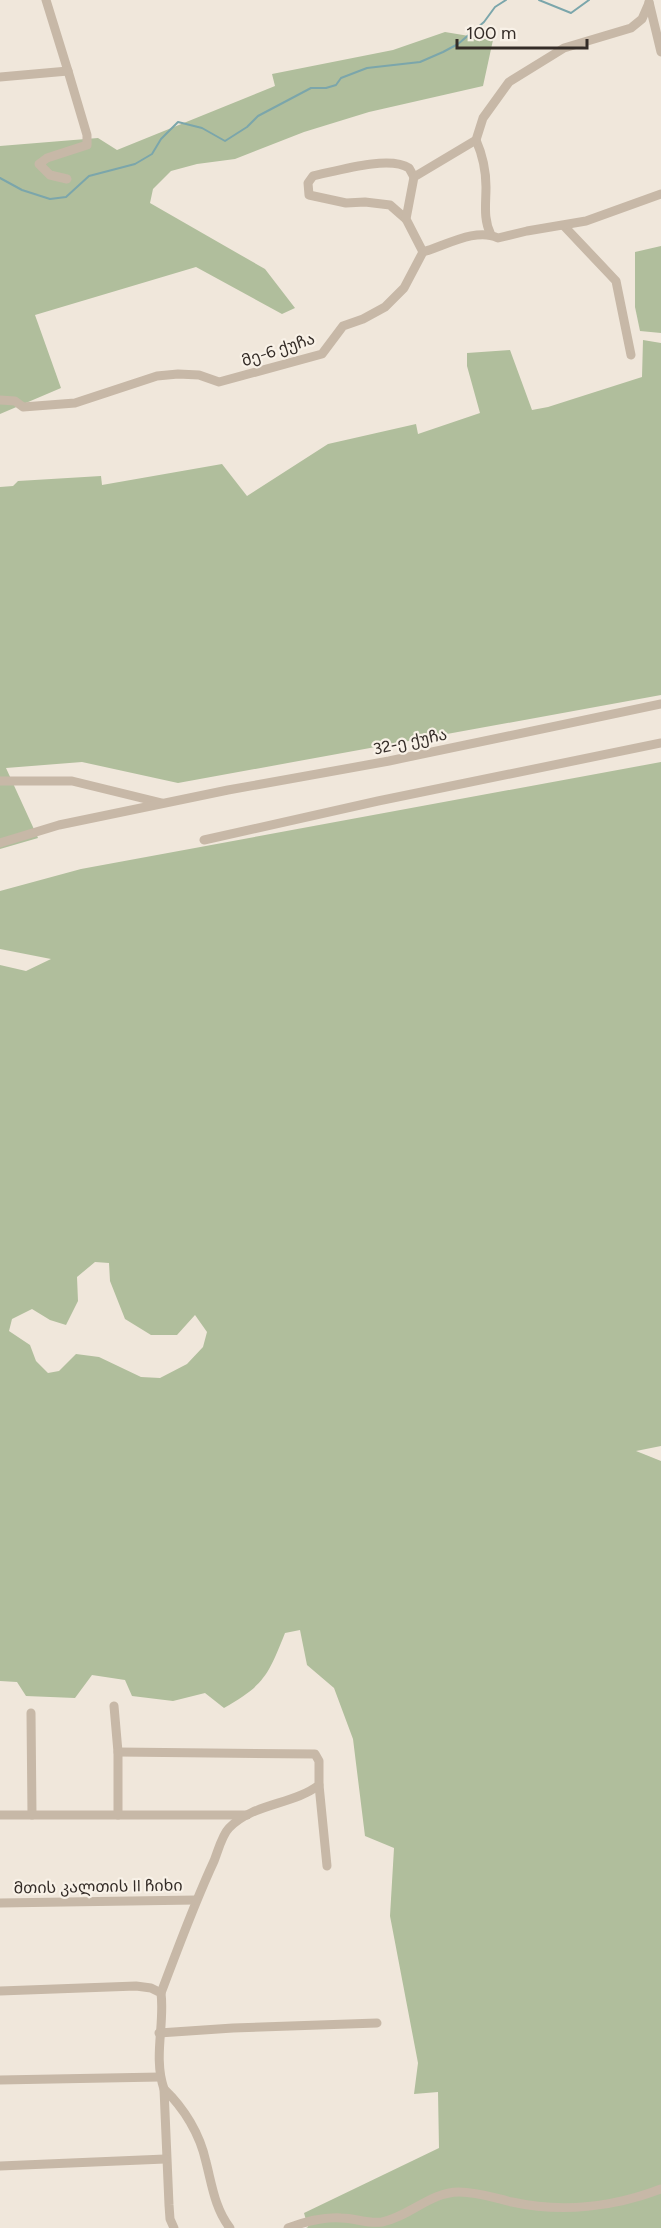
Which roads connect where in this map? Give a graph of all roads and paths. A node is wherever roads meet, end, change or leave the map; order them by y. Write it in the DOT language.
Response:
graph roads {
  1 [pos="46,0"];
  2 [pos="649,2"];
  3 [pos="661,52"];
  4 [pos="68,71"];
  5 [pos="0,76"];
  6 [pos="476,140"];
  7 [pos="414,177"];
  8 [pos="67,179"];
  9 [pos="661,194"];
  10 [pos="406,219"];
  11 [pos="564,226"];
  12 [pos="491,235"];
  13 [pos="423,252"];
  14 [pos="631,355"];
  15 [pos="0,400"];
  16 [pos="661,704"];
  17 [pos="661,743"];
  18 [pos="0,781"];
  19 [pos="164,804"];
  20 [pos="204,840"];
  21 [pos="0,843"];
  22 [pos="114,1706"];
  23 [pos="31,1713"];
  24 [pos="118,1752"];
  25 [pos="319,1785"];
  26 [pos="0,1815"];
  27 [pos="32,1815"];
  28 [pos="118,1815"];
  29 [pos="248,1815"];
  30 [pos="327,1866"];
  31 [pos="196,1900"];
  32 [pos="0,1903"];
  33 [pos="0,1991"];
  34 [pos="161,1993"];
  35 [pos="377,2023"];
  36 [pos="159,2033"];
  37 [pos="160,2077"];
  38 [pos="0,2080"];
  39 [pos="164,2089"];
  40 [pos="165,2159"];
  41 [pos="0,2166"];
  42 [pos="661,2189"];
  43 [pos="174,2228"];
  44 [pos="230,2228"];
  45 [pos="288,2228"];
  1 -- 4 [label="street"];
  2 -- 3 [label="street"];
  2 -- 6 [label="street"];
  4 -- 5 [label="street"];
  4 -- 8 [label="street"];
  6 -- 7 [label="street"];
  6 -- 12 [label="street"];
  7 -- 10 [label="street"];
  7 -- 10 [label="street"];
  9 -- 11 [label="street"];
  10 -- 13 [label="street"];
  11 -- 12 [label="street"];
  11 -- 14 [label="street"];
  12 -- 13 [label="street"];
  13 -- 15 [label="street, მე-6 ქუჩა"];
  16 -- 19 [label="street, 32-ე ქუჩა"];
  17 -- 20 [label="street"];
  18 -- 19 [label="street"];
  19 -- 21 [label="street, 32-ე ქუჩა"];
  22 -- 24 [label="street"];
  23 -- 27 [label="street"];
  24 -- 25 [label="street"];
  24 -- 28 [label="street"];
  25 -- 29 [label="street"];
  25 -- 30 [label="street"];
  26 -- 27 [label="street"];
  27 -- 28 [label="street"];
  28 -- 29 [label="street"];
  29 -- 31 [label="street"];
  31 -- 32 [label="street, მთის კალთის II ჩიხი"];
  31 -- 34 [label="street"];
  33 -- 34 [label="street"];
  34 -- 36 [label="street"];
  35 -- 36 [label="street"];
  36 -- 37 [label="street"];
  37 -- 38 [label="street"];
  37 -- 39 [label="street"];
  39 -- 40 [label="street"];
  39 -- 44 [label="street"];
  40 -- 41 [label="street"];
  40 -- 43 [label="street"];
  42 -- 45 [label="street"];
}
